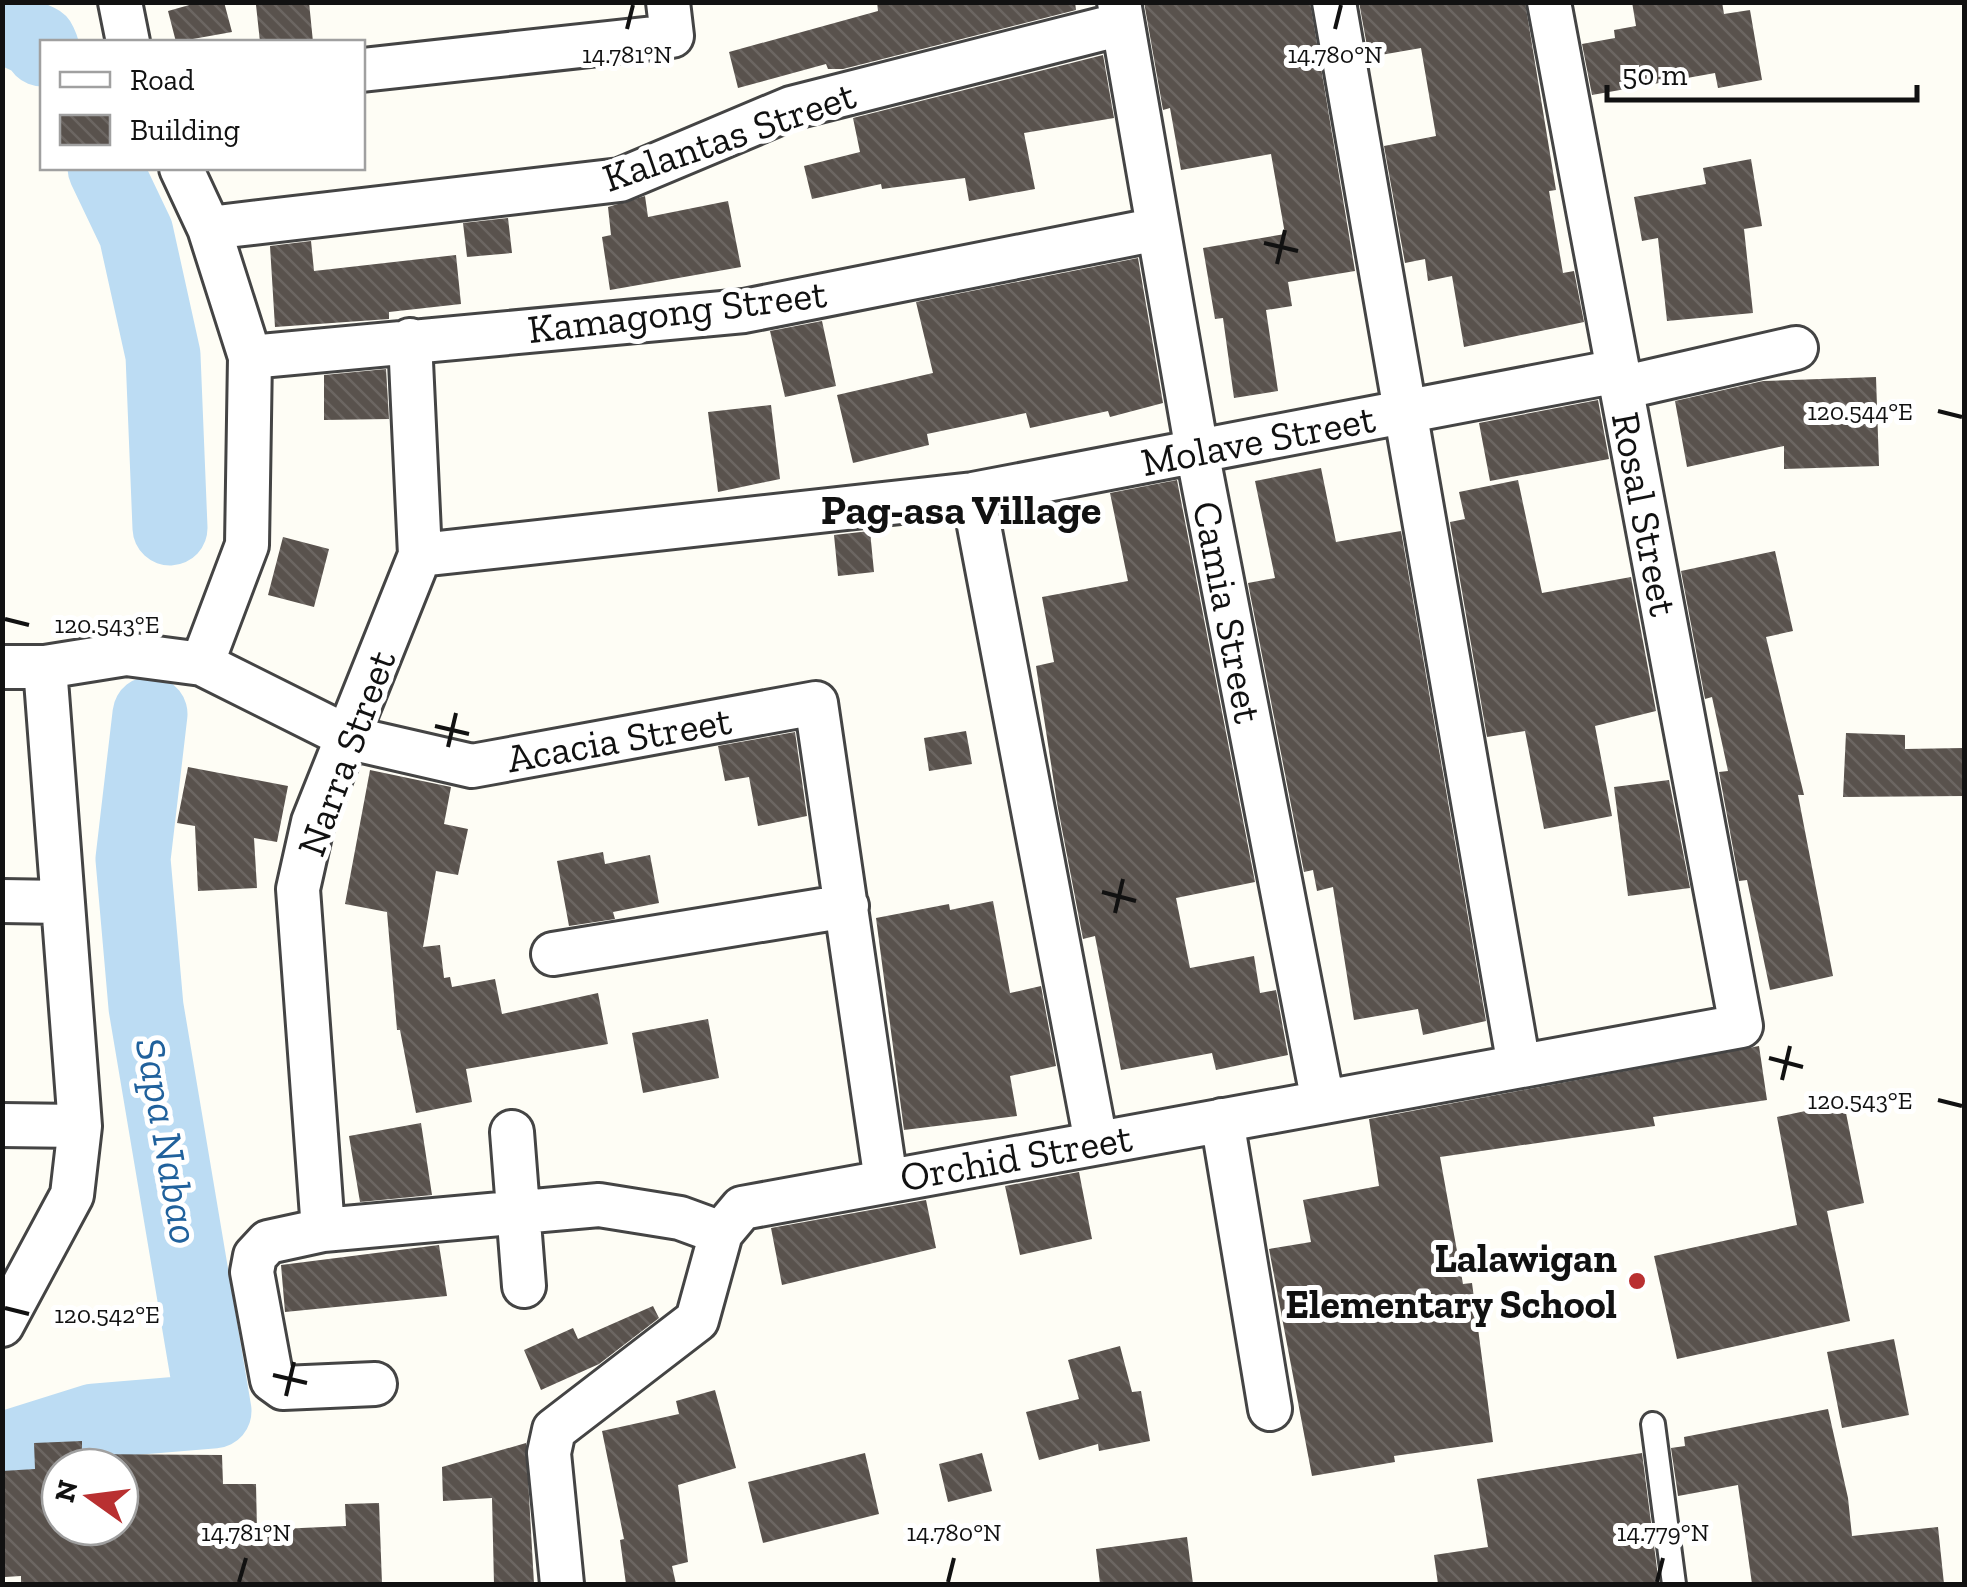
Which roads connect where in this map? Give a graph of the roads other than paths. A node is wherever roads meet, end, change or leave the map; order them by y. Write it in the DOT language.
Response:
graph roads {
  1 [pos="120,2"];
  2 [pos="668,2"];
  3 [pos="1334,2"];
  4 [pos="1549,2"];
  5 [pos="1120,13"];
  6 [pos="128,40"];
  7 [pos="365,70"];
  8 [pos="182,170"];
  9 [pos="210,228"];
  10 [pos="1158,229"];
  11 [pos="410,340"];
  12 [pos="1796,348"];
  13 [pos="250,357"];
  14 [pos="1620,380"];
  15 [pos="1405,412"];
  16 [pos="1197,451"];
  17 [pos="974,494"];
  18 [pos="420,555"];
  19 [pos="202,664"];
  20 [pos="24,667"];
  21 [pos="350,738"];
  22 [pos="2,901"];
  23 [pos="62,902"];
  24 [pos="847,906"];
  25 [pos="553,954"];
  26 [pos="1741,1026"];
  27 [pos="1519,1066"];
  28 [pos="1323,1102"];
  29 [pos="1222,1120"];
  30 [pos="2,1126"];
  31 [pos="80,1126"];
  32 [pos="512,1132"];
  33 [pos="1096,1142"];
  34 [pos="886,1181"];
  35 [pos="518,1214"];
  36 [pos="323,1230"];
  37 [pos="721,1233"];
  38 [pos="524,1286"];
  39 [pos="2,1325"];
  40 [pos="375,1384"];
  41 [pos="1270,1409"];
  42 [pos="1652,1424"];
  43 [pos="562,1584"];
  44 [pos="1674,1584"];
  1 -- 6 [label="street"];
  2 -- 7 [label="street"];
  3 -- 15 [label="street"];
  4 -- 14 [label="street, Rosal Street"];
  5 -- 9 [label="street, Kalantas Street"];
  5 -- 10 [label="street, Camia Street"];
  8 -- 9 [label="street"];
  9 -- 13 [label="street"];
  10 -- 11 [label="street, Kamagong Street"];
  10 -- 16 [label="street, Camia Street"];
  11 -- 13 [label="street, Kamagong Street"];
  11 -- 18 [label="street, Narra Street"];
  12 -- 14 [label="street, Molave Street"];
  13 -- 19 [label="street"];
  14 -- 15 [label="street, Molave Street"];
  14 -- 26 [label="street, Rosal Street"];
  15 -- 16 [label="street, Molave Street"];
  15 -- 27 [label="street"];
  16 -- 17 [label="street, Molave Street"];
  16 -- 28 [label="street, Camia Street"];
  17 -- 18 [label="street, Molave Street"];
  17 -- 33 [label="street"];
  18 -- 21 [label="street, Narra Street"];
  19 -- 20 [label="street, Acacia Street"];
  19 -- 21 [label="street, Acacia Street"];
  20 -- 23 [label="street"];
  21 -- 24 [label="street, Acacia Street"];
  21 -- 36 [label="street, Narra Street"];
  22 -- 23 [label="street"];
  23 -- 31 [label="street"];
  24 -- 25 [label="street"];
  24 -- 34 [label="street"];
  26 -- 27 [label="street, Orchid Street"];
  27 -- 28 [label="street, Orchid Street"];
  28 -- 29 [label="street, Orchid Street"];
  29 -- 33 [label="street, Orchid Street"];
  29 -- 41 [label="street"];
  30 -- 31 [label="street"];
  31 -- 39 [label="street"];
  32 -- 35 [label="street"];
  33 -- 34 [label="street, Orchid Street"];
  34 -- 37 [label="street, Orchid Street"];
  35 -- 36 [label="street"];
  35 -- 37 [label="street"];
  35 -- 38 [label="street"];
  36 -- 40 [label="street"];
  37 -- 43 [label="street"];
  42 -- 44 [label="lane"];
}
